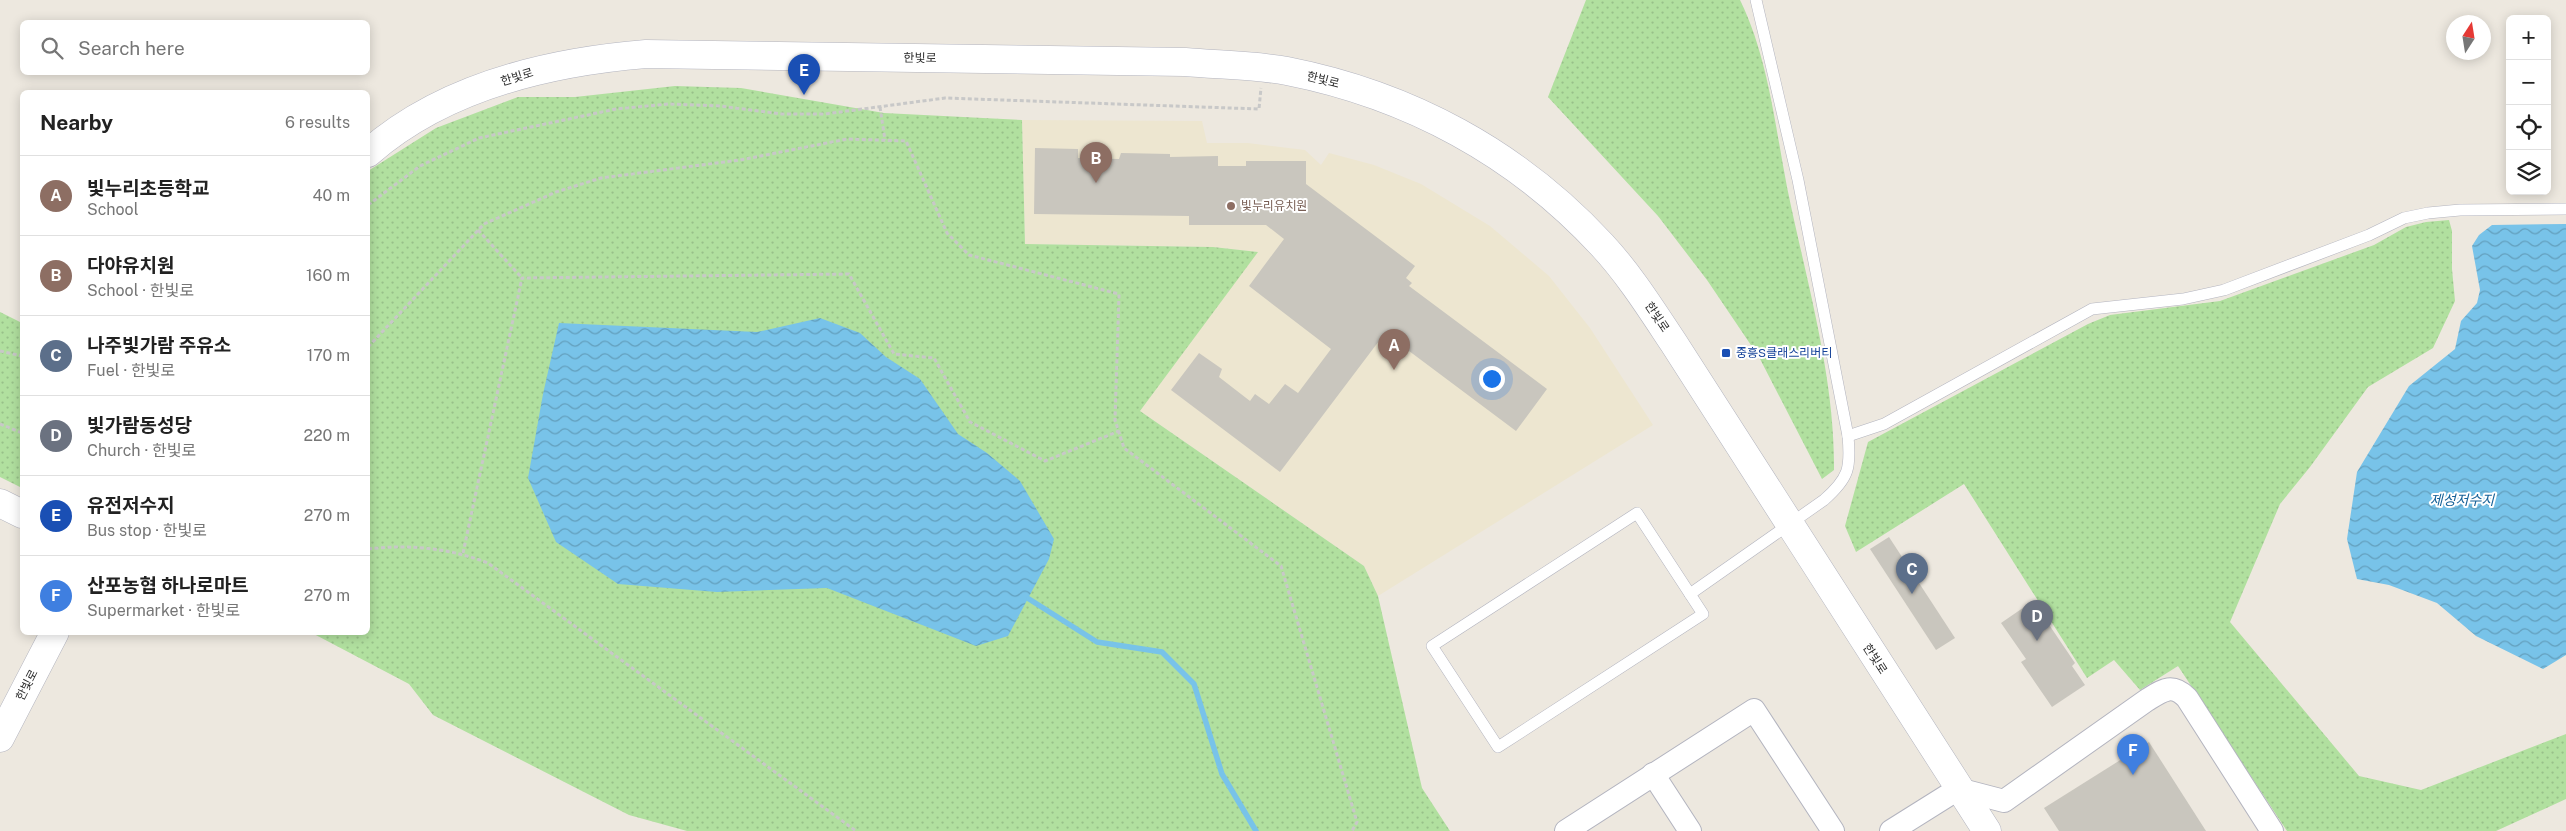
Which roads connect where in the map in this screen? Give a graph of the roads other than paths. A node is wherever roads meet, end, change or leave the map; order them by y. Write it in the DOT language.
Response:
graph roads {
  1 [pos="1756,0"];
  2 [pos="370,152"];
  3 [pos="2566,209"];
  4 [pos="1848,436"];
  5 [pos="0,503"];
  6 [pos="20,513"];
  7 [pos="1789,526"];
  8 [pos="1690,594"];
  9 [pos="53,635"];
  10 [pos="0,738"];
  11 [pos="1654,774"];
  12 [pos="1958,789"];
  13 [pos="1566,831"];
  14 [pos="1690,831"];
  15 [pos="1833,831"];
  16 [pos="1891,831"];
  17 [pos="1987,831"];
  18 [pos="2272,831"];
  1 -- 4 [label="lane"];
  2 -- 7 [label="street, 한빛로"];
  3 -- 4 [label="lane"];
  4 -- 7 [label="lane"];
  5 -- 6 [label="street"];
  7 -- 8 [label="lane"];
  7 -- 12 [label="street, 한빛로"];
  8 -- 8 [label="lane"];
  9 -- 10 [label="street, 한빛로"];
  11 -- 13 [label="street"];
  11 -- 14 [label="street"];
  11 -- 15 [label="street"];
  12 -- 16 [label="street"];
  12 -- 17 [label="street, 한빛로"];
  12 -- 18 [label="street"];
}
